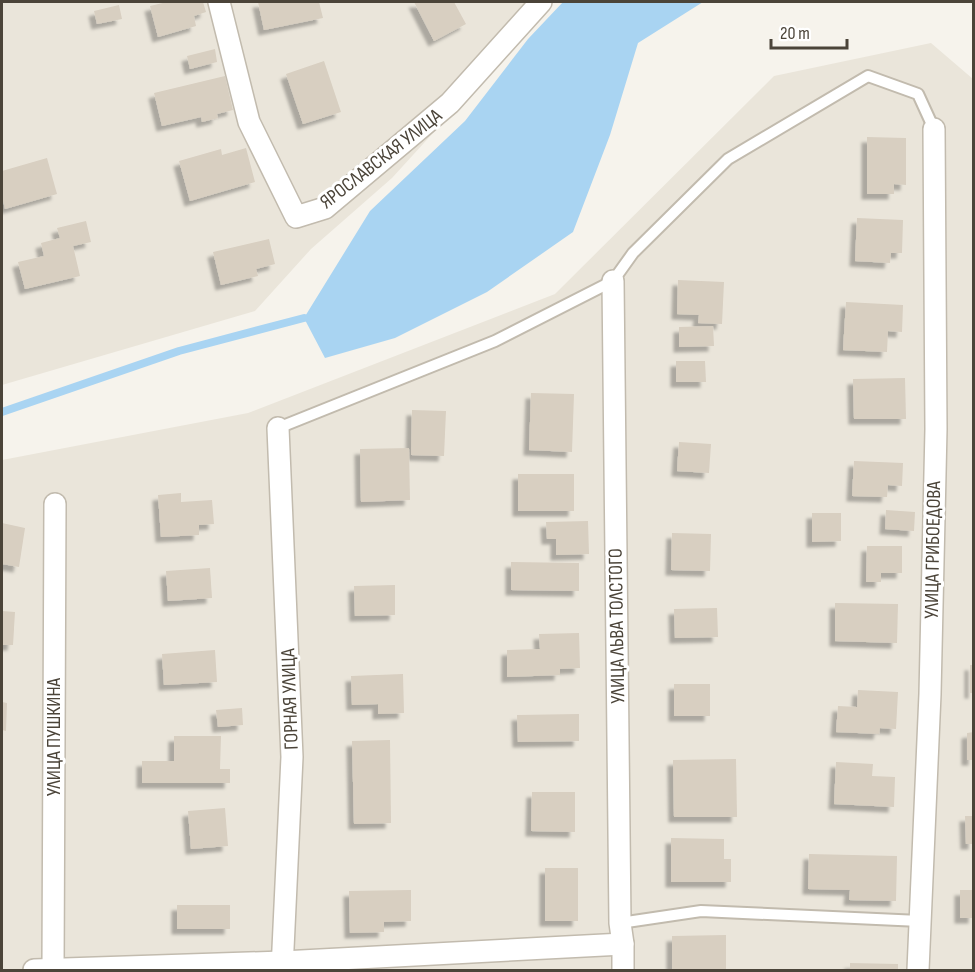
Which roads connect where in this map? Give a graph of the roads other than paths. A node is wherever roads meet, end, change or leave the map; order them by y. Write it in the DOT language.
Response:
graph roads {
  1 [pos="219,2"];
  2 [pos="541,2"];
  3 [pos="934,129"];
  4 [pos="613,281"];
  5 [pos="278,428"];
  6 [pos="55,504"];
  7 [pos="920,921"];
  8 [pos="620,923"];
  9 [pos="623,945"];
  10 [pos="282,966"];
  11 [pos="43,970"];
  12 [pos="623,970"];
  13 [pos="918,970"];
  1 -- 2 [label="street, ЯРОСЛАВСКАЯ УЛИЦА"];
  3 -- 4 [label="lane"];
  3 -- 7 [label="street, УЛИЦА ГРИБОЕДОВА"];
  4 -- 5 [label="lane"];
  4 -- 8 [label="street, УЛИЦА ЛЬВА ТОЛСТОГО"];
  5 -- 10 [label="street, ГОРНАЯ УЛИЦА"];
  6 -- 11 [label="street, УЛИЦА ПУШКИНА"];
  7 -- 8 [label="lane"];
  7 -- 13 [label="street, УЛИЦА ГРИБОЕДОВА"];
  8 -- 9 [label="street, УЛИЦА ЛЬВА ТОЛСТОГО"];
  9 -- 10 [label="street"];
  9 -- 12 [label="street, УЛИЦА ЛЬВА ТОЛСТОГО"];
  10 -- 11 [label="street"];
}
